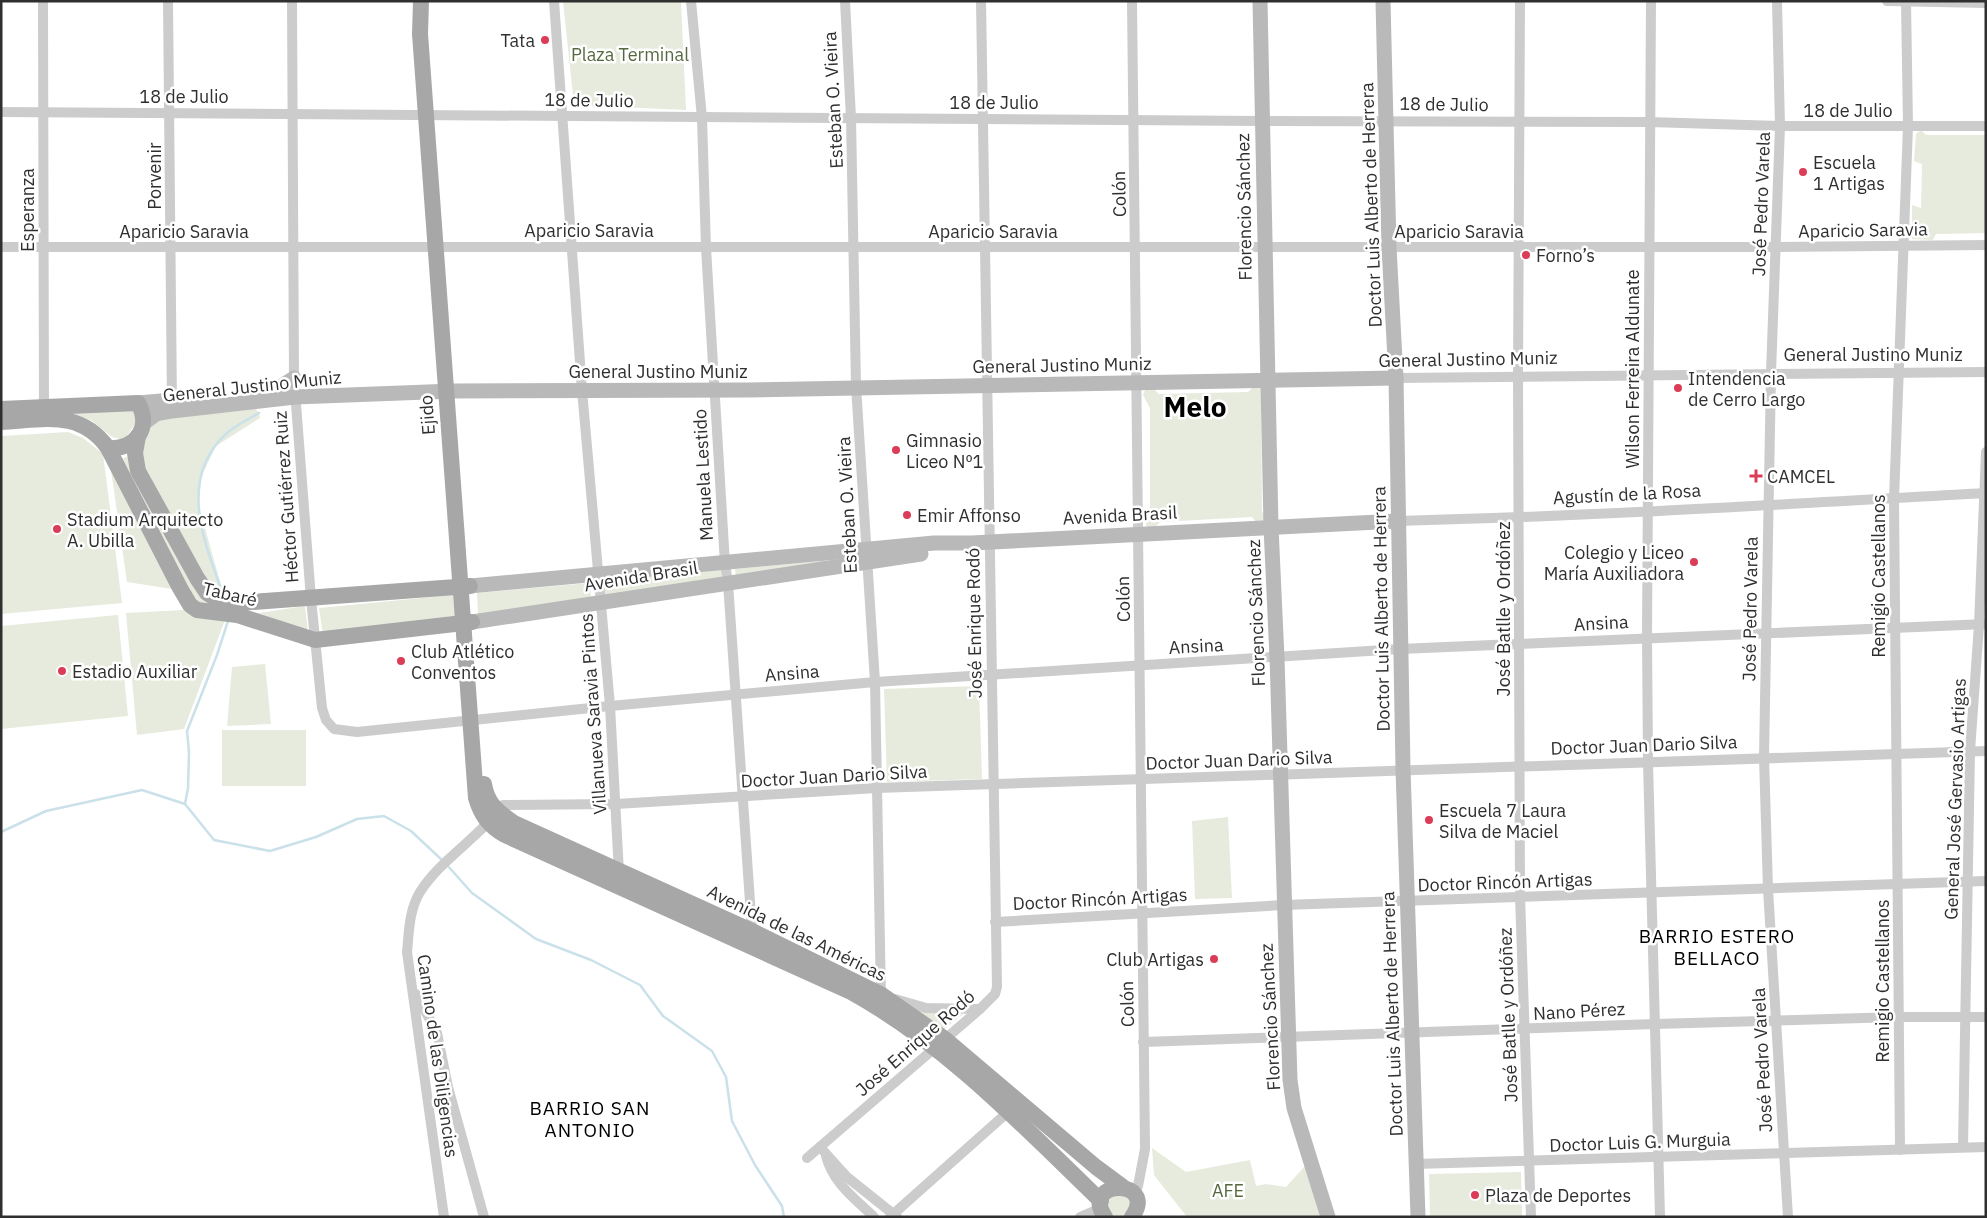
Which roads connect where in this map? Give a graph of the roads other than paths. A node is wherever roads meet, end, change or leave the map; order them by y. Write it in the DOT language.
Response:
graph roads {
  1 [pos="42,1"];
  2 [pos="168,1"];
  3 [pos="292,1"];
  4 [pos="421,1"];
  5 [pos="429,1"];
  6 [pos="554,1"];
  7 [pos="691,1"];
  8 [pos="845,1"];
  9 [pos="981,1"];
  10 [pos="1132,1"];
  11 [pos="1260,1"];
  12 [pos="1383,1"];
  13 [pos="1520,1"];
  14 [pos="1651,1"];
  15 [pos="1777,1"];
  16 [pos="1887,1"];
  17 [pos="1906,2"];
  18 [pos="1986,3"];
  19 [pos="1,112"];
  20 [pos="43,112"];
  21 [pos="170,112"];
  22 [pos="292,114"];
  23 [pos="562,115"];
  24 [pos="430,116"];
  25 [pos="702,118"];
  26 [pos="851,118"];
  27 [pos="984,118"];
  28 [pos="1133,119"];
  29 [pos="1386,120"];
  30 [pos="1261,121"];
  31 [pos="1518,121"];
  32 [pos="1650,122"];
  33 [pos="1780,126"];
  34 [pos="1908,126"];
  35 [pos="1986,126"];
  36 [pos="1904,245"];
  37 [pos="1986,245"];
  38 [pos="439,246"];
  39 [pos="571,246"];
  40 [pos="986,246"];
  41 [pos="1,247"];
  42 [pos="43,247"];
  43 [pos="171,247"];
  44 [pos="294,247"];
  45 [pos="1136,247"];
  46 [pos="1264,247"];
  47 [pos="1389,247"];
  48 [pos="1518,247"];
  49 [pos="1648,247"];
  50 [pos="1776,247"];
  51 [pos="706,248"];
  52 [pos="855,248"];
  53 [pos="1986,372"];
  54 [pos="1771,373"];
  55 [pos="1898,373"];
  56 [pos="1647,376"];
  57 [pos="1518,377"];
  58 [pos="294,378"];
  59 [pos="1396,378"];
  60 [pos="1267,380"];
  61 [pos="1137,382"];
  62 [pos="986,385"];
  63 [pos="856,386"];
  64 [pos="582,390"];
  65 [pos="715,390"];
  66 [pos="449,391"];
  67 [pos="295,397"];
  68 [pos="138,403"];
  69 [pos="172,405"];
  70 [pos="1,410"];
  71 [pos="44,413"];
  72 [pos="1,422"];
  73 [pos="141,430"];
  74 [pos="108,448"];
  75 [pos="1986,452"];
  76 [pos="1984,493"];
  77 [pos="1894,499"];
  78 [pos="1767,507"];
  79 [pos="1649,512"];
  80 [pos="1520,518"];
  81 [pos="1398,521"];
  82 [pos="1270,527"];
  83 [pos="1139,534"];
  84 [pos="989,542"];
  85 [pos="866,556"];
  86 [pos="725,564"];
  87 [pos="598,576"];
  88 [pos="728,583"];
  89 [pos="465,586"];
  90 [pos="311,599"];
  91 [pos="601,603"];
  92 [pos="218,607"];
  93 [pos="238,609"];
  94 [pos="468,622"];
  95 [pos="1982,624"];
  96 [pos="1894,628"];
  97 [pos="1766,633"];
  98 [pos="1647,638"];
  99 [pos="315,640"];
  100 [pos="1518,644"];
  101 [pos="1400,649"];
  102 [pos="1277,658"];
  103 [pos="1141,665"];
  104 [pos="991,675"];
  105 [pos="875,682"];
  106 [pos="737,694"];
  107 [pos="610,706"];
  108 [pos="475,719"];
  109 [pos="1970,750"];
  110 [pos="1986,751"];
  111 [pos="1896,753"];
  112 [pos="1764,757"];
  113 [pos="1648,762"];
  114 [pos="1519,766"];
  115 [pos="1403,769"];
  116 [pos="1279,774"];
  117 [pos="1140,780"];
  118 [pos="993,786"];
  119 [pos="877,788"];
  120 [pos="744,798"];
  121 [pos="616,804"];
  122 [pos="493,817"];
  123 [pos="616,879"];
  124 [pos="1969,881"];
  125 [pos="1986,881"];
  126 [pos="1899,883"];
  127 [pos="1768,889"];
  128 [pos="1651,894"];
  129 [pos="1520,896"];
  130 [pos="1407,901"];
  131 [pos="1283,905"];
  132 [pos="1142,913"];
  133 [pos="995,922"];
  134 [pos="749,938"];
  135 [pos="413,989"];
  136 [pos="880,1001"];
  137 [pos="980,1009"];
  138 [pos="1898,1017"];
  139 [pos="1964,1017"];
  140 [pos="1986,1017"];
  141 [pos="1777,1021"];
  142 [pos="1654,1024"];
  143 [pos="1525,1030"];
  144 [pos="1411,1033"];
  145 [pos="1288,1036"];
  146 [pos="1143,1042"];
  147 [pos="941,1043"];
  148 [pos="1008,1112"];
  149 [pos="1986,1146"];
  150 [pos="1963,1147"];
  151 [pos="823,1150"];
  152 [pos="1900,1150"];
  153 [pos="1784,1153"];
  154 [pos="807,1158"];
  155 [pos="1658,1158"];
  156 [pos="1529,1162"];
  157 [pos="1416,1164"];
  158 [pos="1133,1204"];
  159 [pos="1102,1209"];
  160 [pos="893,1216"];
  161 [pos="444,1217"];
  162 [pos="484,1217"];
  163 [pos="874,1217"];
  164 [pos="1080,1217"];
  165 [pos="1328,1217"];
  166 [pos="1418,1217"];
  167 [pos="1531,1217"];
  168 [pos="1660,1217"];
  169 [pos="1788,1217"];
  1 -- 20 [label="street, Esperanza"];
  2 -- 21 [label="street, Porvenir"];
  3 -- 22 [label="street, Héctor Gutiérrez Ruiz"];
  4 -- 24 [label="main road, Ejido"];
  5 -- 24 [label="main road, Ejido"];
  6 -- 23 [label="street, Villanueva Saravia Pintos"];
  7 -- 25 [label="street, Manuela Lestido"];
  8 -- 26 [label="street, Esteban O. Vieira"];
  9 -- 27 [label="street, José Enrique Rodó"];
  10 -- 28 [label="street, Colón"];
  11 -- 30 [label="street, Florencio Sánchez"];
  12 -- 29 [label="street, Doctor Luis Alberto de Herrera"];
  13 -- 31 [label="street, José Batlle y Ordóñez"];
  14 -- 32 [label="street, Wilson Ferreira Aldunate"];
  15 -- 33 [label="street, José Pedro Varela"];
  16 -- 17 [label="street"];
  17 -- 18 [label="street"];
  17 -- 34 [label="street, Remigio Castellanos"];
  19 -- 20 [label="street, 18 de Julio"];
  20 -- 21 [label="street, 18 de Julio"];
  20 -- 42 [label="street, Esperanza"];
  21 -- 22 [label="street, 18 de Julio"];
  21 -- 43 [label="street, Porvenir"];
  22 -- 24 [label="street, 18 de Julio"];
  22 -- 44 [label="street, Héctor Gutiérrez Ruiz"];
  23 -- 24 [label="street, 18 de Julio"];
  23 -- 25 [label="street, 18 de Julio"];
  23 -- 39 [label="street, Villanueva Saravia Pintos"];
  24 -- 38 [label="main road, Ejido"];
  25 -- 26 [label="street, 18 de Julio"];
  25 -- 51 [label="street, Manuela Lestido"];
  26 -- 27 [label="street, 18 de Julio"];
  26 -- 52 [label="street, Esteban O. Vieira"];
  27 -- 28 [label="street, 18 de Julio"];
  27 -- 40 [label="street, José Enrique Rodó"];
  28 -- 30 [label="street, 18 de Julio"];
  28 -- 45 [label="street, Colón"];
  29 -- 30 [label="street, 18 de Julio"];
  29 -- 31 [label="street, 18 de Julio"];
  29 -- 47 [label="street, Doctor Luis Alberto de Herrera"];
  30 -- 46 [label="street, Florencio Sánchez"];
  31 -- 32 [label="street, 18 de Julio"];
  31 -- 48 [label="street, José Batlle y Ordóñez"];
  32 -- 33 [label="street, 18 de Julio"];
  32 -- 49 [label="street, Wilson Ferreira Aldunate"];
  33 -- 34 [label="street, 18 de Julio"];
  33 -- 50 [label="street, José Pedro Varela"];
  34 -- 35 [label="street, 18 de Julio"];
  34 -- 36 [label="street, Remigio Castellanos"];
  36 -- 37 [label="street, Aparicio Saravia"];
  36 -- 50 [label="street, Aparicio Saravia"];
  36 -- 55 [label="street, Remigio Castellanos"];
  38 -- 39 [label="street, Aparicio Saravia"];
  38 -- 44 [label="street, Aparicio Saravia"];
  38 -- 66 [label="main road, Ejido"];
  39 -- 51 [label="street, Aparicio Saravia"];
  39 -- 64 [label="street, Villanueva Saravia Pintos"];
  40 -- 45 [label="street, Aparicio Saravia"];
  40 -- 52 [label="street, Aparicio Saravia"];
  40 -- 62 [label="street, José Enrique Rodó"];
  41 -- 42 [label="street, Aparicio Saravia"];
  42 -- 43 [label="street, Aparicio Saravia"];
  42 -- 71 [label="street, Esperanza"];
  43 -- 44 [label="street, Aparicio Saravia"];
  43 -- 69 [label="street, Porvenir"];
  44 -- 58 [label="street, Héctor Gutiérrez Ruiz"];
  45 -- 46 [label="street, Aparicio Saravia"];
  45 -- 61 [label="street, Colón"];
  46 -- 47 [label="street, Aparicio Saravia"];
  46 -- 60 [label="street, Florencio Sánchez"];
  47 -- 48 [label="street, Aparicio Saravia"];
  47 -- 59 [label="street, Doctor Luis Alberto de Herrera"];
  48 -- 49 [label="street, Aparicio Saravia"];
  48 -- 57 [label="street, José Batlle y Ordóñez"];
  49 -- 50 [label="street, Aparicio Saravia"];
  49 -- 56 [label="street, Wilson Ferreira Aldunate"];
  50 -- 54 [label="street, José Pedro Varela"];
  51 -- 52 [label="street, Aparicio Saravia"];
  51 -- 65 [label="street, Manuela Lestido"];
  52 -- 63 [label="street, Esteban O. Vieira"];
  53 -- 55 [label="street, General Justino Muniz"];
  54 -- 55 [label="street, General Justino Muniz"];
  54 -- 56 [label="street, General Justino Muniz"];
  54 -- 78 [label="street, José Pedro Varela"];
  55 -- 77 [label="street, Remigio Castellanos"];
  56 -- 57 [label="street, General Justino Muniz"];
  56 -- 79 [label="street, Wilson Ferreira Aldunate"];
  57 -- 59 [label="street, General Justino Muniz"];
  57 -- 80 [label="street, José Batlle y Ordóñez"];
  58 -- 67 [label="street, Héctor Gutiérrez Ruiz"];
  58 -- 69 [label="street, General Justino Muniz"];
  59 -- 60 [label="street, General Justino Muniz"];
  59 -- 81 [label="street, Doctor Luis Alberto de Herrera"];
  60 -- 61 [label="street, General Justino Muniz"];
  60 -- 82 [label="street, Florencio Sánchez"];
  61 -- 62 [label="street, General Justino Muniz"];
  61 -- 83 [label="street, Colón"];
  62 -- 63 [label="street, General Justino Muniz"];
  62 -- 84 [label="street, José Enrique Rodó"];
  63 -- 65 [label="street, General Justino Muniz"];
  63 -- 85 [label="street, Esteban O. Vieira"];
  64 -- 65 [label="street, General Justino Muniz"];
  64 -- 66 [label="street, General Justino Muniz"];
  64 -- 87 [label="street, Villanueva Saravia Pintos"];
  65 -- 86 [label="street, Manuela Lestido"];
  66 -- 67 [label="street, General Justino Muniz"];
  66 -- 89 [label="main road, Ejido"];
  67 -- 69 [label="street, General Justino Muniz"];
  67 -- 90 [label="street, Héctor Gutiérrez Ruiz"];
  68 -- 69 [label="street, General Justino Muniz"];
  68 -- 71 [label="main road"];
  68 -- 73 [label="main road"];
  69 -- 73 [label="street, General Justino Muniz"];
  70 -- 71 [label="main road"];
  71 -- 72 [label="main road"];
  71 -- 74 [label="main road, Tabaré"];
  73 -- 74 [label="main road"];
  73 -- 92 [label="main road, Tabaré"];
  74 -- 92 [label="main road, Tabaré"];
  75 -- 76 [label="street, General José Gervasio Artigas"];
  76 -- 77 [label="street, Agustín de la Rosa"];
  76 -- 95 [label="street, General José Gervasio Artigas"];
  77 -- 78 [label="street, Agustín de la Rosa"];
  77 -- 96 [label="street, Remigio Castellanos"];
  78 -- 79 [label="street, Agustín de la Rosa"];
  78 -- 97 [label="street, José Pedro Varela"];
  79 -- 80 [label="street, Agustín de la Rosa"];
  79 -- 98 [label="street, Wilson Ferreira Aldunate"];
  80 -- 81 [label="street, Agustín de la Rosa"];
  80 -- 100 [label="street, José Batlle y Ordóñez"];
  81 -- 82 [label="street, Agustín de la Rosa"];
  81 -- 101 [label="street, Doctor Luis Alberto de Herrera"];
  82 -- 83 [label="street, Avenida Brasil"];
  82 -- 102 [label="street, Florencio Sánchez"];
  83 -- 84 [label="street, Avenida Brasil"];
  83 -- 103 [label="street, Colón"];
  84 -- 85 [label="street, Avenida Brasil"];
  84 -- 104 [label="street, José Enrique Rodó"];
  85 -- 86 [label="street, Avenida Brasil"];
  85 -- 88 [label="street, Avenida Brasil"];
  85 -- 105 [label="street, Esteban O. Vieira"];
  86 -- 87 [label="street, Avenida Brasil"];
  86 -- 88 [label="street, Manuela Lestido"];
  87 -- 89 [label="street, Avenida Brasil"];
  87 -- 91 [label="street, Villanueva Saravia Pintos"];
  88 -- 91 [label="street, Avenida Brasil"];
  88 -- 106 [label="street, Manuela Lestido"];
  89 -- 90 [label="main road, Avenida Brasil"];
  89 -- 94 [label="main road, Ejido"];
  90 -- 93 [label="main road, Tabaré"];
  90 -- 99 [label="street, Héctor Gutiérrez Ruiz"];
  91 -- 94 [label="street, Avenida Brasil"];
  91 -- 107 [label="street, Villanueva Saravia Pintos"];
  92 -- 93 [label="main road, Tabaré"];
  93 -- 99 [label="main road, Tabaré"];
  94 -- 99 [label="main road, Avenida Brasil"];
  94 -- 108 [label="main road, Ejido"];
  95 -- 96 [label="street, Ansina"];
  95 -- 109 [label="street, General José Gervasio Artigas"];
  96 -- 97 [label="street, Ansina"];
  96 -- 111 [label="street, Remigio Castellanos"];
  97 -- 98 [label="street, Ansina"];
  97 -- 112 [label="street, José Pedro Varela"];
  98 -- 100 [label="street, Ansina"];
  98 -- 113 [label="street, Wilson Ferreira Aldunate"];
  99 -- 108 [label="street, Héctor Gutiérrez Ruiz"];
  100 -- 101 [label="street, Ansina"];
  100 -- 114 [label="street, José Batlle y Ordóñez"];
  101 -- 102 [label="street, Ansina"];
  101 -- 115 [label="street, Doctor Luis Alberto de Herrera"];
  102 -- 103 [label="street, Ansina"];
  102 -- 116 [label="street, Florencio Sánchez"];
  103 -- 104 [label="street, Ansina"];
  103 -- 117 [label="street, Colón"];
  104 -- 105 [label="street, Ansina"];
  104 -- 118 [label="street, José Enrique Rodó"];
  105 -- 106 [label="street, Ansina"];
  105 -- 119 [label="street, Esteban O. Vieira"];
  106 -- 107 [label="street, Ansina"];
  106 -- 120 [label="street, Manuela Lestido"];
  107 -- 108 [label="street, Ansina"];
  107 -- 121 [label="street, Villanueva Saravia Pintos"];
  108 -- 122 [label="main road, Ejido"];
  109 -- 110 [label="street, Doctor Juan Dario Silva"];
  109 -- 111 [label="street, Doctor Juan Dario Silva"];
  109 -- 124 [label="street, General José Gervasio Artigas"];
  111 -- 112 [label="street, Doctor Juan Dario Silva"];
  111 -- 126 [label="street, Remigio Castellanos"];
  112 -- 113 [label="street, Doctor Juan Dario Silva"];
  112 -- 127 [label="street, José Pedro Varela"];
  113 -- 114 [label="street, Doctor Juan Dario Silva"];
  113 -- 128 [label="street, Wilson Ferreira Aldunate"];
  114 -- 115 [label="street, Doctor Juan Dario Silva"];
  114 -- 129 [label="street, José Batlle y Ordóñez"];
  115 -- 116 [label="street, Doctor Juan Dario Silva"];
  115 -- 130 [label="street, Doctor Luis Alberto de Herrera"];
  116 -- 117 [label="street, Doctor Juan Dario Silva"];
  116 -- 131 [label="street, Florencio Sánchez"];
  117 -- 118 [label="street, Doctor Juan Dario Silva"];
  117 -- 132 [label="street, Colón"];
  118 -- 119 [label="street, Doctor Juan Dario Silva"];
  118 -- 133 [label="street, José Enrique Rodó"];
  119 -- 120 [label="street, Doctor Juan Dario Silva"];
  119 -- 136 [label="street, Esteban O. Vieira"];
  120 -- 121 [label="street, Doctor Juan Dario Silva"];
  120 -- 134 [label="street, Manuela Lestido"];
  121 -- 122 [label="street, Doctor Juan Dario Silva"];
  121 -- 123 [label="street, Villanueva Saravia Pintos"];
  122 -- 123 [label="main road, Avenida de las Américas"];
  122 -- 135 [label="street, Camino de las Diligencias"];
  123 -- 134 [label="main road, Avenida de las Américas"];
  124 -- 125 [label="street, Doctor Rincón Artigas"];
  124 -- 126 [label="street, Doctor Rincón Artigas"];
  124 -- 139 [label="street, General José Gervasio Artigas"];
  126 -- 127 [label="street, Doctor Rincón Artigas"];
  126 -- 138 [label="street, Remigio Castellanos"];
  127 -- 128 [label="street, Doctor Rincón Artigas"];
  127 -- 141 [label="street, José Pedro Varela"];
  128 -- 129 [label="street, Doctor Rincón Artigas"];
  128 -- 142 [label="street, Wilson Ferreira Aldunate"];
  129 -- 130 [label="street, Doctor Rincón Artigas"];
  129 -- 143 [label="street, José Batlle y Ordóñez"];
  130 -- 131 [label="street, Doctor Rincón Artigas"];
  130 -- 144 [label="street, Doctor Luis Alberto de Herrera"];
  131 -- 132 [label="street, Doctor Rincón Artigas"];
  131 -- 145 [label="street, Florencio Sánchez"];
  132 -- 133 [label="street, Doctor Rincón Artigas"];
  132 -- 146 [label="street, Colón"];
  133 -- 137 [label="street, José Enrique Rodó"];
  134 -- 136 [label="main road, Avenida de las Américas"];
  135 -- 161 [label="street, Camino de las Diligencias"];
  135 -- 162 [label="street"];
  136 -- 137 [label="street"];
  136 -- 147 [label="main road, Avenida de las Américas"];
  137 -- 147 [label="street, José Enrique Rodó"];
  138 -- 139 [label="street, Nano Pérez"];
  138 -- 141 [label="street, Nano Pérez"];
  138 -- 152 [label="street, Remigio Castellanos"];
  139 -- 140 [label="street, Nano Pérez"];
  139 -- 150 [label="street, General José Gervasio Artigas"];
  141 -- 142 [label="street, Nano Pérez"];
  141 -- 153 [label="street, José Pedro Varela"];
  142 -- 143 [label="street, Nano Pérez"];
  142 -- 155 [label="street, Wilson Ferreira Aldunate"];
  143 -- 144 [label="street, Nano Pérez"];
  143 -- 156 [label="street, José Batlle y Ordóñez"];
  144 -- 145 [label="street, Nano Pérez"];
  144 -- 157 [label="street, Doctor Luis Alberto de Herrera"];
  145 -- 146 [label="street, Nano Pérez"];
  145 -- 165 [label="street, Florencio Sánchez"];
  146 -- 158 [label="street, Colón"];
  147 -- 148 [label="main road, Avenida de las Américas"];
  147 -- 151 [label="street, José Enrique Rodó"];
  147 -- 158 [label="main road, Avenida de las Américas"];
  148 -- 159 [label="main road, Avenida de las Américas"];
  148 -- 160 [label="street"];
  149 -- 150 [label="street, Doctor Luis G. Murguia"];
  150 -- 152 [label="street, Doctor Luis G. Murguia"];
  151 -- 154 [label="street, José Enrique Rodó"];
  151 -- 160 [label="street"];
  151 -- 163 [label="street"];
  152 -- 153 [label="street, Doctor Luis G. Murguia"];
  153 -- 155 [label="street, Doctor Luis G. Murguia"];
  153 -- 169 [label="street, José Pedro Varela"];
  155 -- 156 [label="street, Doctor Luis G. Murguia"];
  155 -- 168 [label="street, Wilson Ferreira Aldunate"];
  156 -- 157 [label="street, Doctor Luis G. Murguia"];
  156 -- 167 [label="street, José Batlle y Ordóñez"];
  157 -- 166 [label="street, Doctor Luis Alberto de Herrera"];
  158 -- 159 [label="main road"];
  159 -- 164 [label="street"];
}
